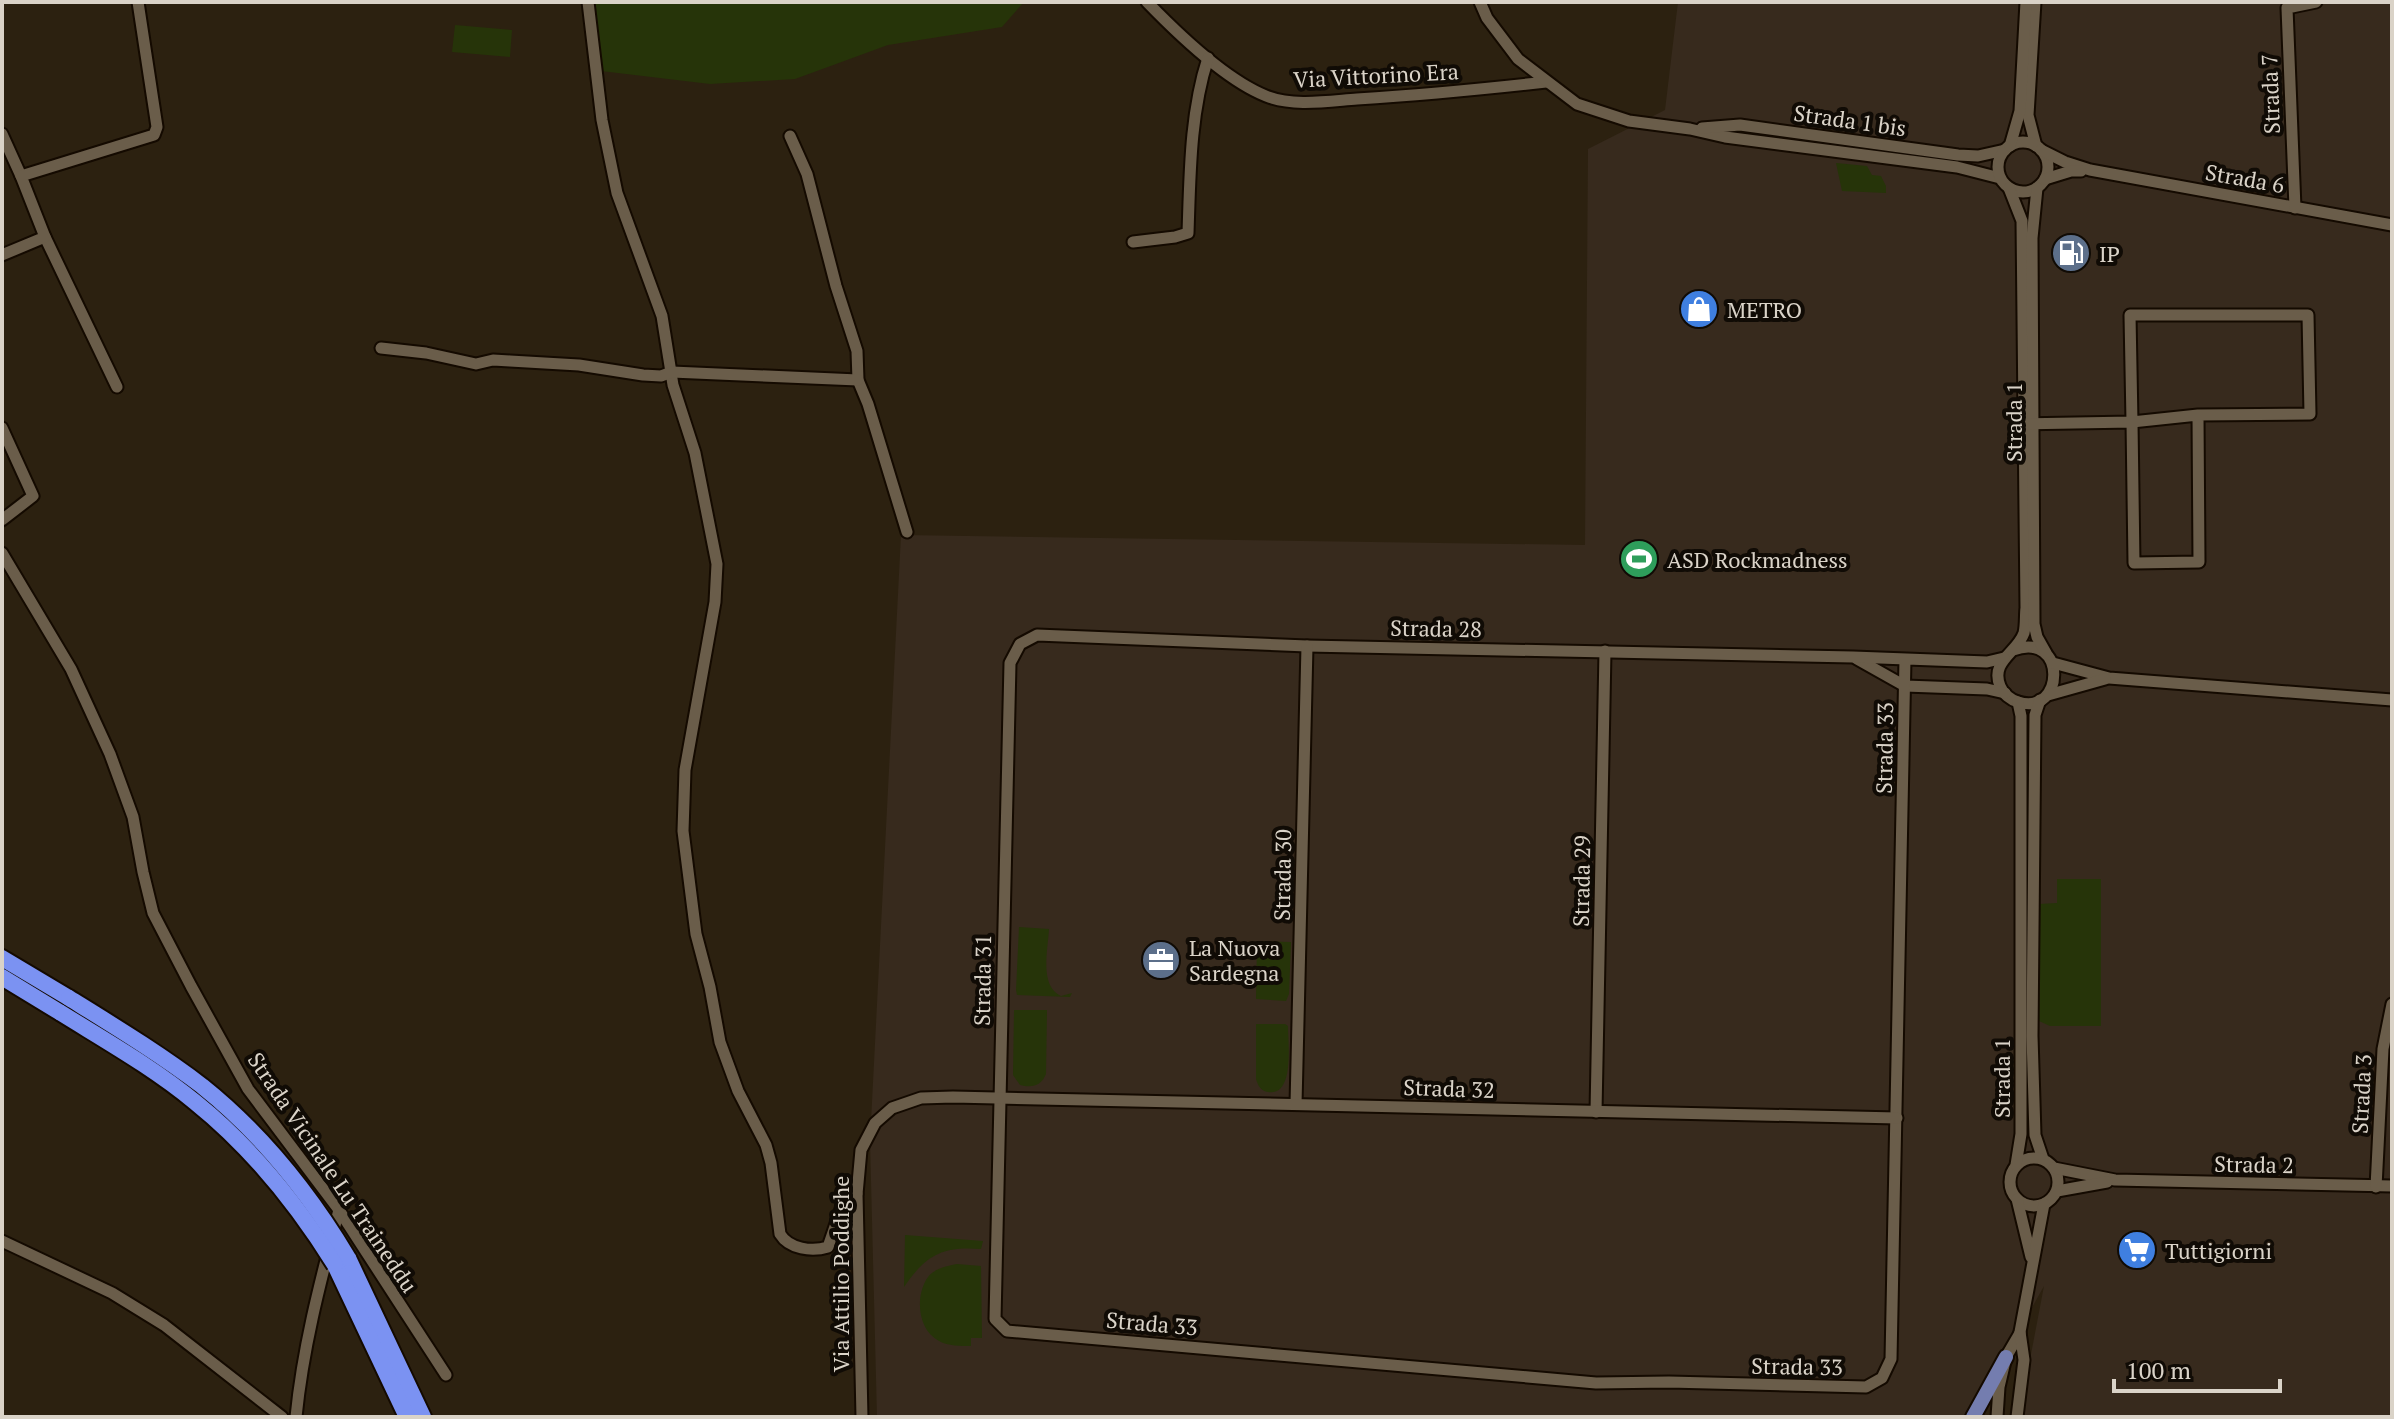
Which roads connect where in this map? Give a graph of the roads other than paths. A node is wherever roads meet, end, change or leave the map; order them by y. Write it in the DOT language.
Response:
graph roads {
  1 [pos="138,2"];
  2 [pos="588,2"];
  3 [pos="1147,2"];
  4 [pos="1480,2"];
  5 [pos="2026,2"];
  6 [pos="2035,2"];
  7 [pos="2316,2"];
  8 [pos="1208,58"];
  9 [pos="1546,82"];
  10 [pos="1690,129"];
  11 [pos="2,134"];
  12 [pos="790,136"];
  13 [pos="2007,148"];
  14 [pos="2039,148"];
  15 [pos="2090,170"];
  16 [pos="21,176"];
  17 [pos="2000,178"];
  18 [pos="2041,184"];
  19 [pos="2009,188"];
  20 [pos="2295,208"];
  21 [pos="2392,225"];
  22 [pos="45,237"];
  23 [pos="1133,242"];
  24 [pos="2,255"];
  25 [pos="381,348"];
  26 [pos="672,372"];
  27 [pos="858,380"];
  28 [pos="117,387"];
  29 [pos="2198,415"];
  30 [pos="2132,422"];
  31 [pos="2028,424"];
  32 [pos="2,428"];
  33 [pos="2,520"];
  34 [pos="907,532"];
  35 [pos="2,553"];
  36 [pos="1020,644"];
  37 [pos="1307,646"];
  38 [pos="1605,651"];
  39 [pos="2008,654"];
  40 [pos="1853,657"];
  41 [pos="1905,659"];
  42 [pos="2049,659"];
  43 [pos="2109,678"];
  44 [pos="1905,686"];
  45 [pos="2005,693"];
  46 [pos="2043,698"];
  47 [pos="2392,700"];
  48 [pos="2018,702"];
  49 [pos="2,958"];
  50 [pos="2,977"];
  51 [pos="2392,1004"];
  52 [pos="65,1006"];
  53 [pos="999,1098"];
  54 [pos="1296,1104"];
  55 [pos="1596,1112"];
  56 [pos="1897,1118"];
  57 [pos="2043,1159"];
  58 [pos="2016,1165"];
  59 [pos="2054,1168"];
  60 [pos="2115,1180"];
  61 [pos="2392,1186"];
  62 [pos="2376,1187"];
  63 [pos="2057,1191"];
  64 [pos="857,1194"];
  65 [pos="2017,1199"];
  66 [pos="2044,1204"];
  67 [pos="339,1210"];
  68 [pos="2,1241"];
  69 [pos="342,1262"];
  70 [pos="2032,1262"];
  71 [pos="995,1319"];
  72 [pos="2020,1332"];
  73 [pos="2006,1357"];
  74 [pos="446,1375"];
  75 [pos="282,1417"];
  76 [pos="296,1417"];
  77 [pos="407,1417"];
  78 [pos="423,1417"];
  79 [pos="862,1417"];
  80 [pos="1973,1417"];
  81 [pos="1997,1417"];
  82 [pos="2017,1417"];
  1 -- 16 [label="street"];
  2 -- 26 [label="street"];
  3 -- 8 [label="street, Via Vittorino Era"];
  4 -- 9 [label="street, Strada 1 bis"];
  5 -- 13 [label="street"];
  6 -- 14 [label="street"];
  7 -- 20 [label="street, Strada 7"];
  8 -- 9 [label="street, Via Vittorino Era"];
  8 -- 23 [label="street"];
  9 -- 10 [label="street, Strada 1 bis"];
  10 -- 13 [label="street, Strada 1 bis"];
  10 -- 17 [label="street, Strada 1 bis"];
  11 -- 16 [label="street"];
  12 -- 27 [label="street"];
  13 -- 14 [label="street"];
  13 -- 17 [label="street"];
  14 -- 15 [label="street, Strada 6"];
  14 -- 18 [label="street"];
  15 -- 18 [label="street, Strada 6"];
  15 -- 20 [label="street, Strada 6"];
  16 -- 22 [label="street"];
  17 -- 19 [label="street"];
  18 -- 19 [label="street"];
  18 -- 31 [label="street, Strada 1"];
  19 -- 31 [label="street, Strada 1"];
  20 -- 21 [label="street, Strada 6"];
  22 -- 24 [label="street"];
  22 -- 28 [label="street"];
  25 -- 26 [label="street"];
  26 -- 27 [label="street"];
  26 -- 64 [label="street"];
  27 -- 34 [label="street"];
  29 -- 30 [label="street"];
  29 -- 30 [label="street"];
  29 -- 30 [label="street"];
  30 -- 31 [label="street"];
  31 -- 39 [label="street, Strada 1"];
  31 -- 42 [label="street, Strada 1"];
  32 -- 33 [label="street"];
  35 -- 67 [label="street, Strada Vicinale Lu Traineddu"];
  36 -- 37 [label="street, Strada 28"];
  36 -- 53 [label="street, Strada 31"];
  37 -- 38 [label="street, Strada 28"];
  37 -- 54 [label="street, Strada 30"];
  38 -- 40 [label="street, Strada 28"];
  38 -- 55 [label="street, Strada 29"];
  39 -- 41 [label="street, Strada 28"];
  39 -- 42 [label="street"];
  39 -- 45 [label="street"];
  40 -- 41 [label="street, Strada 28"];
  40 -- 44 [label="street, Strada 28"];
  41 -- 44 [label="street, Strada 33"];
  42 -- 43 [label="street"];
  42 -- 46 [label="street"];
  43 -- 46 [label="street"];
  43 -- 47 [label="street"];
  44 -- 45 [label="street, Strada 28"];
  44 -- 56 [label="street, Strada 33"];
  45 -- 48 [label="street"];
  46 -- 48 [label="street"];
  46 -- 57 [label="street, Strada 1"];
  48 -- 58 [label="street, Strada 1"];
  49 -- 52 [label="highway"];
  50 -- 52 [label="highway"];
  51 -- 62 [label="street, Strada 3"];
  52 -- 69 [label="highway, bridge"];
  53 -- 54 [label="street, Strada 32"];
  53 -- 64 [label="street, Via Attilio Poddighe"];
  53 -- 71 [label="street, Strada 31"];
  54 -- 55 [label="street, Strada 32"];
  55 -- 56 [label="street, Strada 32"];
  56 -- 71 [label="street, Strada 33"];
  57 -- 58 [label="street"];
  57 -- 59 [label="street"];
  58 -- 65 [label="street"];
  59 -- 60 [label="street, Strada 2"];
  59 -- 63 [label="street"];
  60 -- 62 [label="street, Strada 2"];
  60 -- 63 [label="street, Strada 2"];
  61 -- 62 [label="street, Strada 2"];
  63 -- 66 [label="street"];
  64 -- 79 [label="street, Via Attilio Poddighe"];
  65 -- 66 [label="street"];
  65 -- 70 [label="street"];
  66 -- 70 [label="street"];
  67 -- 74 [label="street, Strada Vicinale Lu Traineddu"];
  67 -- 76 [label="street"];
  68 -- 75 [label="street"];
  69 -- 77 [label="highway"];
  69 -- 78 [label="highway"];
  70 -- 72 [label="street"];
  72 -- 73 [label="street"];
  72 -- 82 [label="street"];
  73 -- 80 [label="main road"];
  73 -- 81 [label="street"];
}
